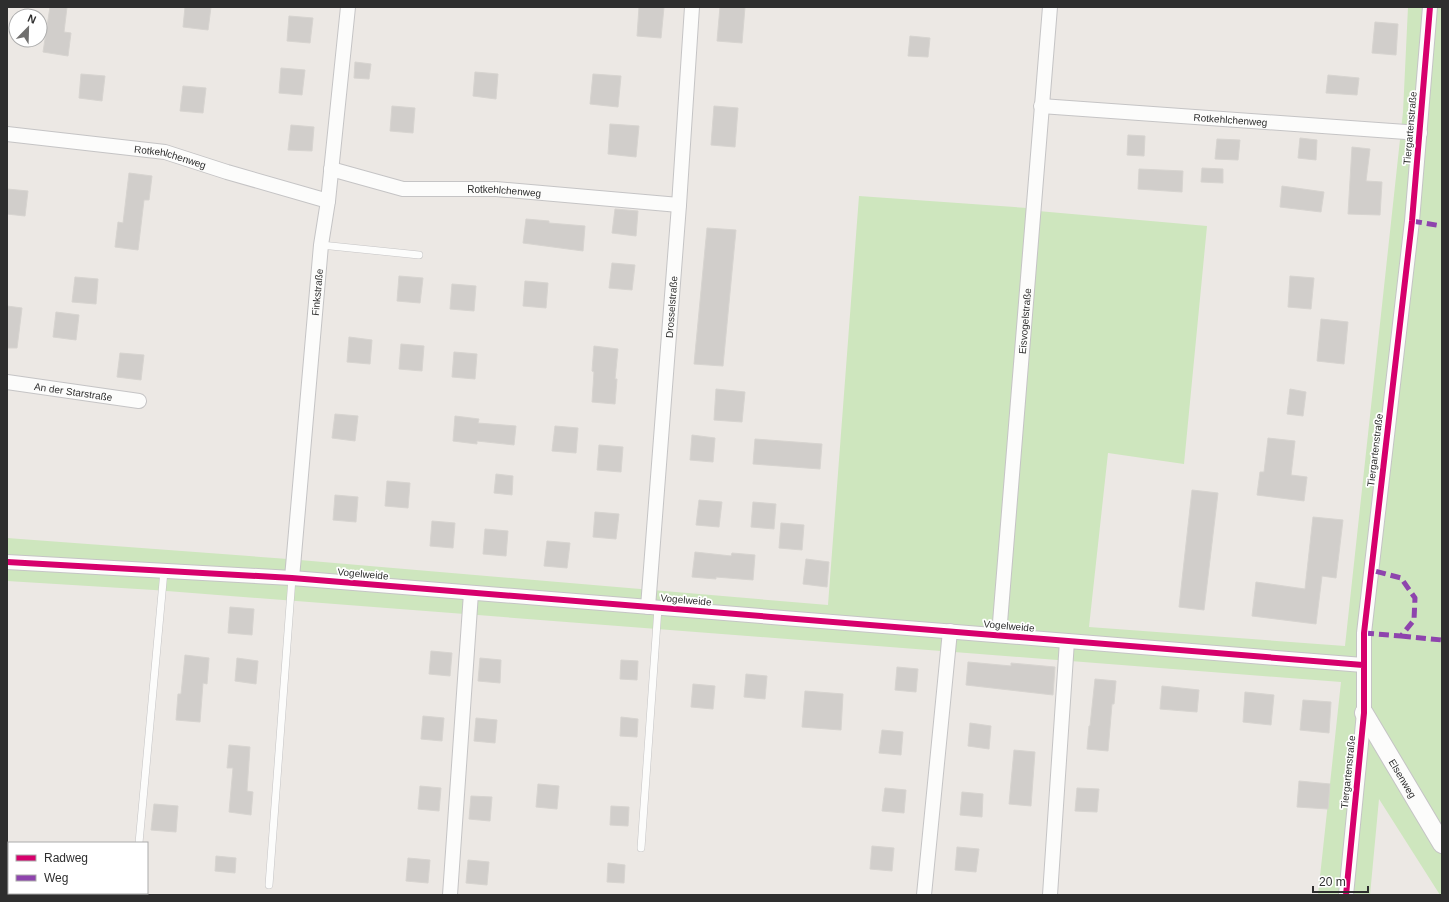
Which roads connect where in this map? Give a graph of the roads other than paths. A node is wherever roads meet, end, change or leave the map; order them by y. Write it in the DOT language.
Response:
graph roads {
  1 [pos="348,7"];
  2 [pos="692,7"];
  3 [pos="1050,7"];
  4 [pos="1430,7"];
  5 [pos="1041,106"];
  6 [pos="1420,133"];
  7 [pos="7,134"];
  8 [pos="331,169"];
  9 [pos="328,201"];
  10 [pos="679,206"];
  11 [pos="321,245"];
  12 [pos="419,255"];
  13 [pos="7,382"];
  14 [pos="139,401"];
  15 [pos="7,562"];
  16 [pos="164,571"];
  17 [pos="292,578"];
  18 [pos="471,592"];
  19 [pos="653,607"];
  20 [pos="950,631"];
  21 [pos="999,635"];
  22 [pos="1067,641"];
  23 [pos="1363,665"];
  24 [pos="1364,713"];
  25 [pos="139,842"];
  26 [pos="1442,844"];
  27 [pos="642,848"];
  28 [pos="269,885"];
  29 [pos="450,895"];
  30 [pos="924,895"];
  31 [pos="1050,895"];
  32 [pos="1346,895"];
  1 -- 8 [label="street, Finkstraße"];
  2 -- 10 [label="street, Drosselstraße"];
  3 -- 5 [label="street, Eisvogelstraße"];
  4 -- 6 [label="street, Tiergartenstraße"];
  5 -- 6 [label="street, Rotkehlchenweg"];
  5 -- 21 [label="street, Eisvogelstraße"];
  6 -- 23 [label="street, Tiergartenstraße"];
  7 -- 9 [label="street, Rotkehlchenweg"];
  8 -- 9 [label="street, Finkstraße"];
  8 -- 10 [label="street, Rotkehlchenweg"];
  9 -- 11 [label="street, Finkstraße"];
  10 -- 19 [label="street, Drosselstraße"];
  11 -- 12 [label="lane"];
  11 -- 17 [label="street, Finkstraße"];
  13 -- 14 [label="street, An der Starstraße"];
  15 -- 16 [label="street, Vogelweide"];
  16 -- 17 [label="street, Vogelweide"];
  16 -- 25 [label="lane"];
  17 -- 18 [label="street, Vogelweide"];
  17 -- 28 [label="lane"];
  18 -- 19 [label="street, Vogelweide"];
  18 -- 29 [label="street"];
  19 -- 20 [label="street, Vogelweide"];
  19 -- 27 [label="lane"];
  20 -- 21 [label="street, Vogelweide"];
  20 -- 30 [label="street"];
  21 -- 22 [label="street, Vogelweide"];
  22 -- 23 [label="street, Vogelweide"];
  22 -- 31 [label="street"];
  23 -- 24 [label="street, Tiergartenstraße"];
  24 -- 26 [label="street, Elsenweg"];
  24 -- 32 [label="street, Tiergartenstraße"];
}
